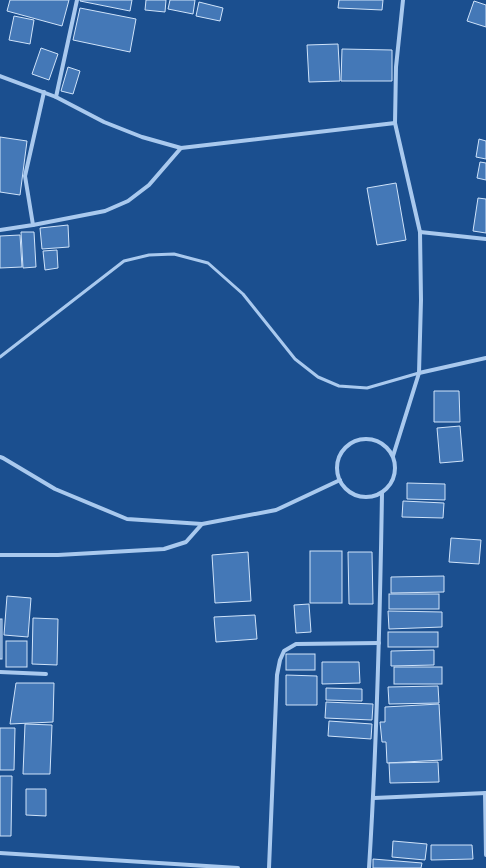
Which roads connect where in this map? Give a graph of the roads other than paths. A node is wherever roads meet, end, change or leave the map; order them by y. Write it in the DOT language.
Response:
graph roads {
  1 [pos="77,0"];
  2 [pos="403,0"];
  3 [pos="0,76"];
  4 [pos="44,92"];
  5 [pos="56,97"];
  6 [pos="395,123"];
  7 [pos="181,148"];
  8 [pos="33,225"];
  9 [pos="0,230"];
  10 [pos="420,232"];
  11 [pos="486,239"];
  12 [pos="0,357"];
  13 [pos="486,358"];
  14 [pos="419,373"];
  15 [pos="1,456"];
  16 [pos="393,456"];
  17 [pos="340,480"];
  18 [pos="382,492"];
  19 [pos="202,524"];
  20 [pos="0,555"];
  21 [pos="379,643"];
  22 [pos="0,672"];
  23 [pos="46,674"];
  24 [pos="485,793"];
  25 [pos="374,798"];
  26 [pos="0,853"];
  27 [pos="486,855"];
  28 [pos="238,868"];
  29 [pos="269,868"];
  30 [pos="369,868"];
  1 -- 5 [label="street"];
  2 -- 6 [label="street"];
  3 -- 4 [label="street"];
  4 -- 5 [label="street"];
  4 -- 8 [label="street"];
  5 -- 7 [label="street"];
  6 -- 7 [label="street"];
  6 -- 10 [label="street"];
  7 -- 8 [label="street"];
  8 -- 9 [label="street"];
  10 -- 11 [label="street"];
  10 -- 14 [label="street"];
  12 -- 14 [label="lane"];
  13 -- 14 [label="street"];
  14 -- 16 [label="street"];
  15 -- 19 [label="street"];
  16 -- 17 [label="street"];
  16 -- 18 [label="street"];
  17 -- 18 [label="street"];
  17 -- 19 [label="street"];
  18 -- 21 [label="street"];
  19 -- 20 [label="street"];
  21 -- 25 [label="street"];
  21 -- 29 [label="street"];
  22 -- 23 [label="street"];
  24 -- 25 [label="street"];
  24 -- 27 [label="street"];
  25 -- 30 [label="street"];
  26 -- 28 [label="street"];
}
